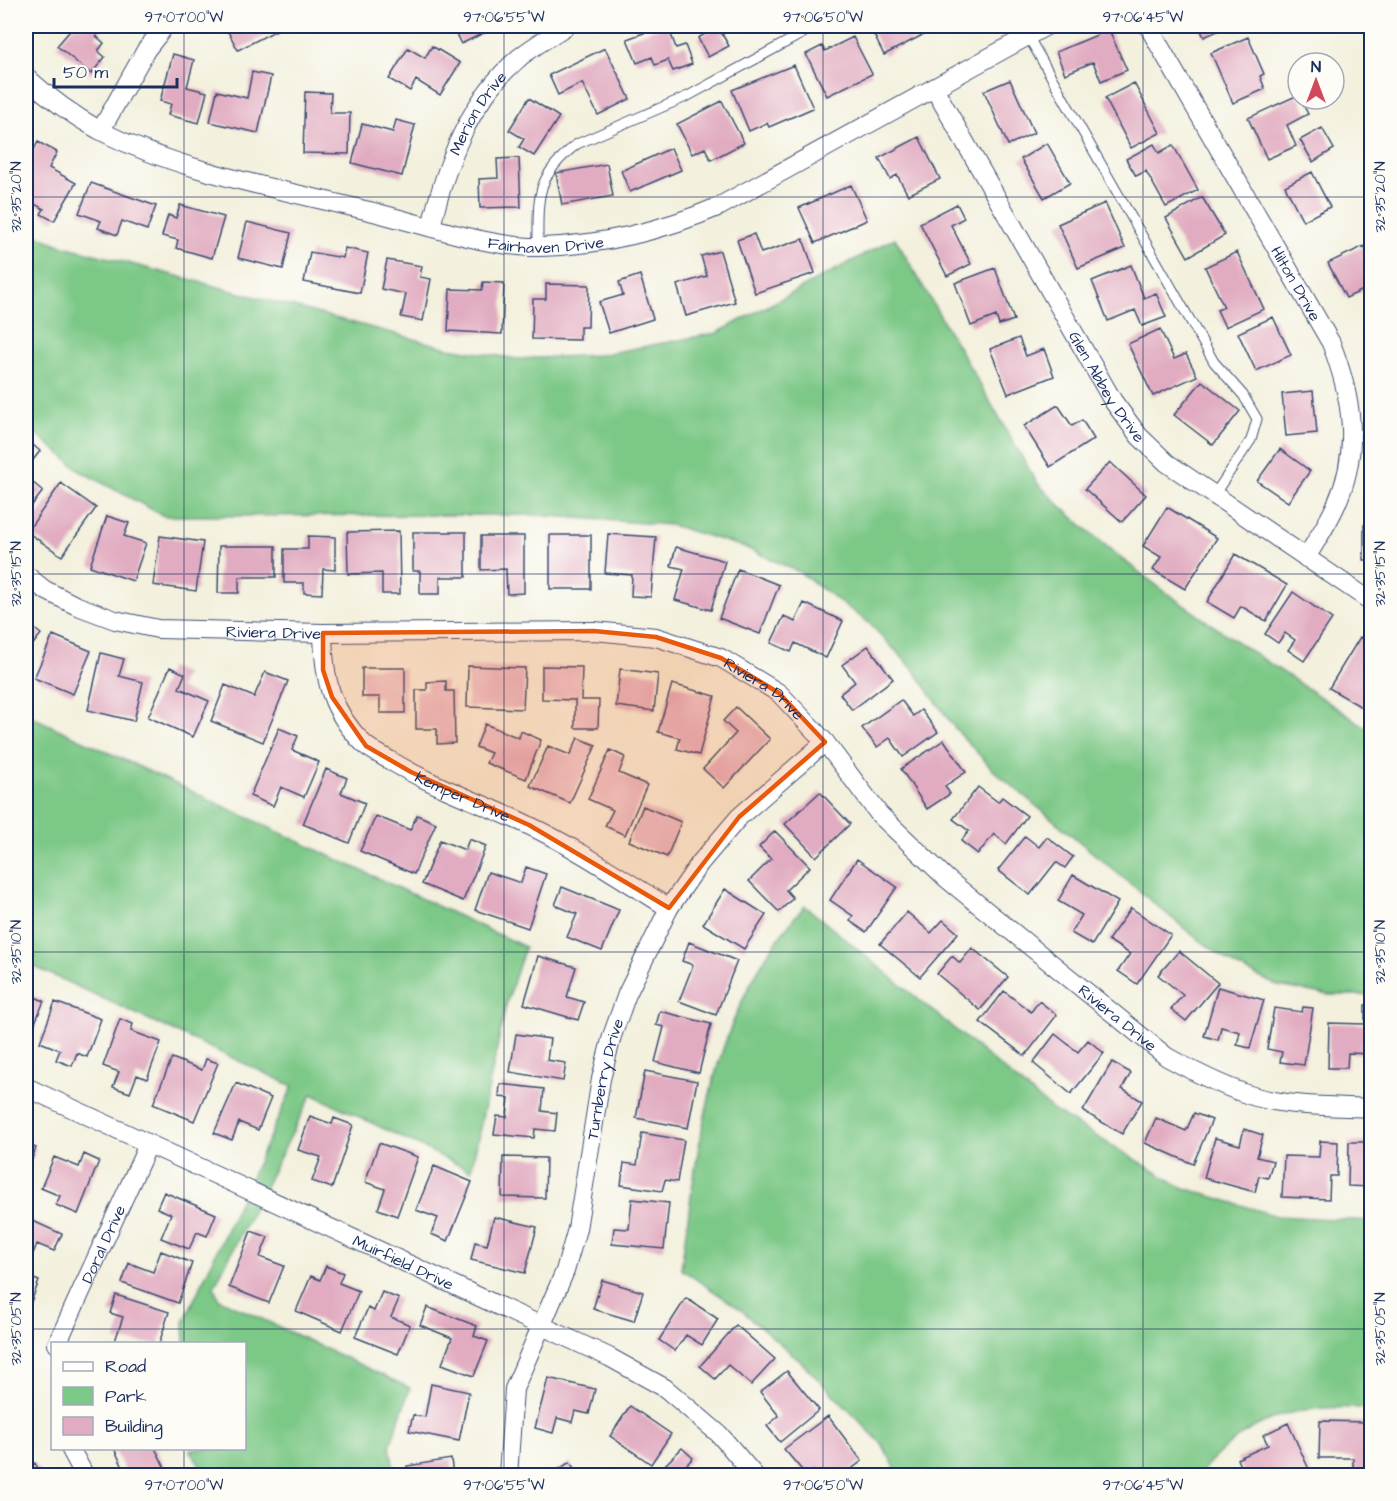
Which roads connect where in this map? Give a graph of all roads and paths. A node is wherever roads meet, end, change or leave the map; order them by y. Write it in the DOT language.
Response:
graph roads {
  1 [pos="165,26"];
  2 [pos="566,26"];
  3 [pos="816,26"];
  4 [pos="1046,26"];
  5 [pos="1148,26"];
  6 [pos="1028,36"];
  7 [pos="26,77"];
  8 [pos="934,88"];
  9 [pos="100,130"];
  10 [pos="431,227"];
  11 [pos="538,247"];
  12 [pos="1214,495"];
  13 [pos="1306,558"];
  14 [pos="26,575"];
  15 [pos="1371,602"];
  16 [pos="323,633"];
  17 [pos="825,742"];
  18 [pos="669,908"];
  19 [pos="26,1087"];
  20 [pos="1371,1108"];
  21 [pos="148,1145"];
  22 [pos="541,1327"];
  23 [pos="58,1342"];
  24 [pos="71,1450"];
  25 [pos="85,1476"];
  26 [pos="508,1476"];
  27 [pos="756,1476"];
  1 -- 9 [label="street"];
  2 -- 10 [label="street, Merion Drive"];
  3 -- 11 [label="lane"];
  4 -- 6 [label="street, Fairhaven Drive"];
  5 -- 13 [label="street, Hilton Drive"];
  6 -- 8 [label="street, Fairhaven Drive"];
  6 -- 12 [label="lane"];
  7 -- 9 [label="street, Fairhaven Drive"];
  8 -- 11 [label="street, Fairhaven Drive"];
  8 -- 12 [label="street, Glen Abbey Drive"];
  9 -- 10 [label="street, Fairhaven Drive"];
  10 -- 11 [label="street, Fairhaven Drive"];
  12 -- 13 [label="street, Glen Abbey Drive"];
  13 -- 15 [label="street, Glen Abbey Drive"];
  14 -- 16 [label="street, Riviera Drive"];
  16 -- 17 [label="street, Riviera Drive"];
  16 -- 18 [label="street, Kemper Drive"];
  17 -- 18 [label="street, Turnberry Drive"];
  17 -- 20 [label="street, Riviera Drive"];
  18 -- 22 [label="street, Turnberry Drive"];
  19 -- 21 [label="street, Muirfield Drive"];
  21 -- 22 [label="street, Muirfield Drive"];
  21 -- 23 [label="street, Doral Drive"];
  22 -- 26 [label="street, Turnberry Drive"];
  22 -- 27 [label="street, Muirfield Drive"];
  24 -- 25 [label="street"];
}
